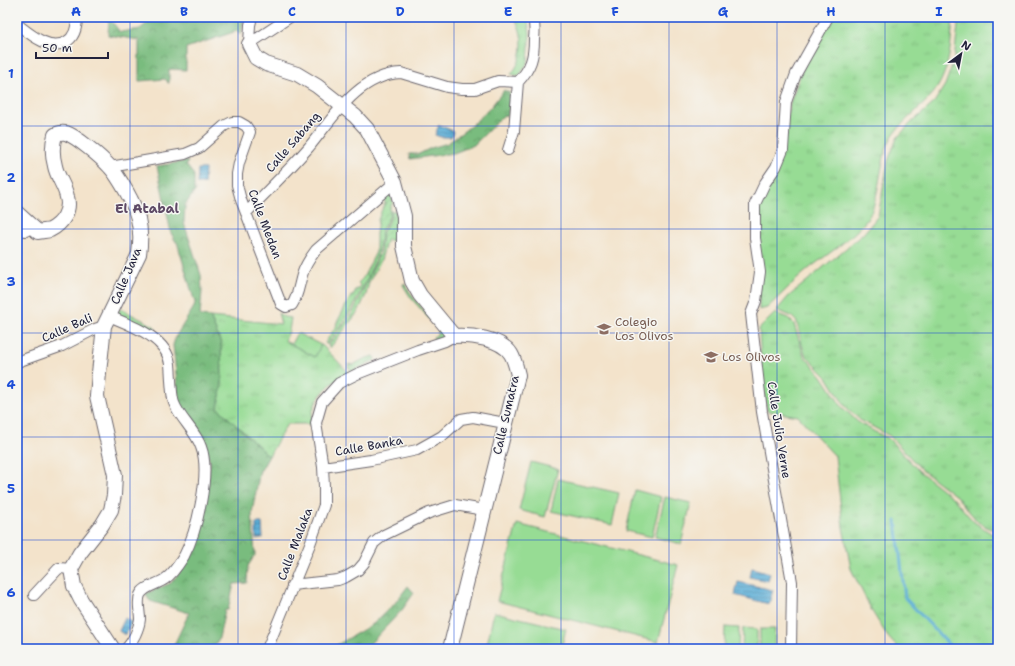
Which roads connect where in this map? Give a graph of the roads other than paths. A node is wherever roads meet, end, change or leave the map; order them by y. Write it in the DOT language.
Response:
graph roads {
  1 [pos="77,17"];
  2 [pos="252,17"];
  3 [pos="290,17"];
  4 [pos="533,17"];
  5 [pos="828,17"];
  6 [pos="17,24"];
  7 [pos="249,44"];
  8 [pos="518,82"];
  9 [pos="342,105"];
  10 [pos="508,150"];
  11 [pos="110,167"];
  12 [pos="395,182"];
  13 [pos="246,213"];
  14 [pos="17,214"];
  15 [pos="33,227"];
  16 [pos="17,230"];
  17 [pos="106,322"];
  18 [pos="454,336"];
  19 [pos="17,362"];
  20 [pos="505,423"];
  21 [pos="323,467"];
  22 [pos="484,510"];
  23 [pos="71,568"];
  24 [pos="292,585"];
  25 [pos="34,595"];
  26 [pos="113,649"];
  27 [pos="126,649"];
  28 [pos="267,649"];
  29 [pos="450,649"];
  30 [pos="791,649"];
  1 -- 6 [label="street"];
  2 -- 7 [label="street"];
  3 -- 7 [label="street"];
  4 -- 8 [label="street"];
  5 -- 30 [label="street, Calle Julio Verne"];
  7 -- 9 [label="street"];
  8 -- 9 [label="street, Calle Sabang"];
  8 -- 10 [label="street"];
  9 -- 12 [label="street"];
  9 -- 13 [label="street, Calle Sabang"];
  11 -- 13 [label="street, Calle Medan"];
  11 -- 15 [label="street, Calle Java"];
  11 -- 17 [label="street, Calle Java"];
  12 -- 13 [label="street, Calle Medan"];
  12 -- 18 [label="street"];
  14 -- 15 [label="street"];
  15 -- 16 [label="street, Calle Java"];
  17 -- 19 [label="street, Calle Bali"];
  17 -- 23 [label="street, Calle Java"];
  17 -- 27 [label="street"];
  18 -- 20 [label="street, Calle Sumatra"];
  18 -- 21 [label="street, Calle Malaka"];
  20 -- 21 [label="street, Calle Banka"];
  20 -- 22 [label="street, Calle Sumatra"];
  21 -- 24 [label="street, Calle Malaka"];
  22 -- 24 [label="street"];
  22 -- 29 [label="street, Calle Sumatra"];
  23 -- 25 [label="street"];
  23 -- 26 [label="street"];
  24 -- 28 [label="street, Calle Malaka"];
}
